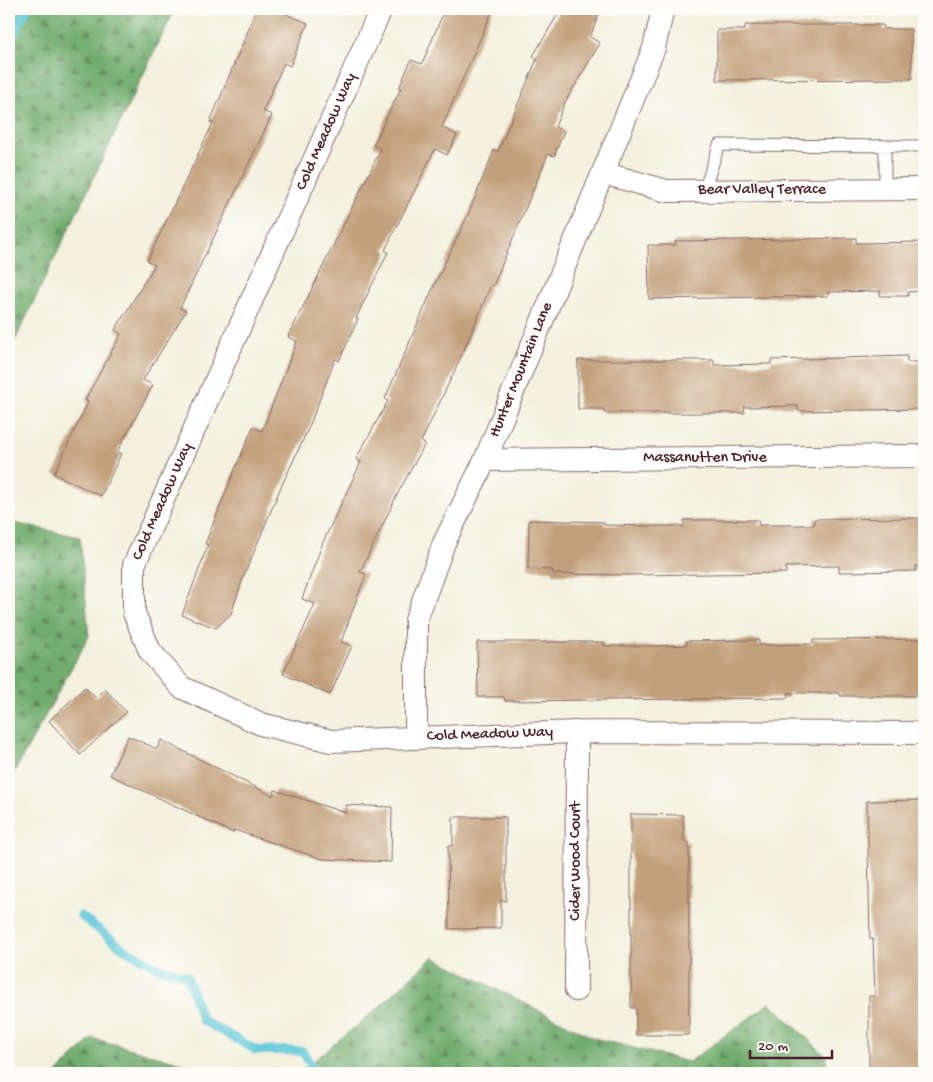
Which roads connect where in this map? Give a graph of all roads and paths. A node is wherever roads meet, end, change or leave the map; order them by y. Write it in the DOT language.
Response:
graph roads {
  1 [pos="381,9"];
  2 [pos="663,9"];
  3 [pos="924,146"];
  4 [pos="885,147"];
  5 [pos="603,172"];
  6 [pos="885,189"];
  7 [pos="924,189"];
  8 [pos="704,191"];
  9 [pos="924,456"];
  10 [pos="485,460"];
  11 [pos="576,732"];
  12 [pos="924,733"];
  13 [pos="416,738"];
  14 [pos="576,990"];
  1 -- 13 [label="street, Cold Meadow Way"];
  2 -- 5 [label="street, Hunter Mountain Lane"];
  3 -- 4 [label="lane"];
  4 -- 6 [label="lane"];
  4 -- 8 [label="lane"];
  5 -- 8 [label="street, Bear Valley Terrace"];
  5 -- 10 [label="street, Hunter Mountain Lane"];
  6 -- 7 [label="street, Bear Valley Terrace"];
  6 -- 8 [label="street, Bear Valley Terrace"];
  9 -- 10 [label="street, Massanutten Drive"];
  10 -- 13 [label="street, Hunter Mountain Lane"];
  11 -- 12 [label="street, Cold Meadow Way"];
  11 -- 13 [label="street, Cold Meadow Way"];
  11 -- 14 [label="street, Cider Wood Court"];
}
